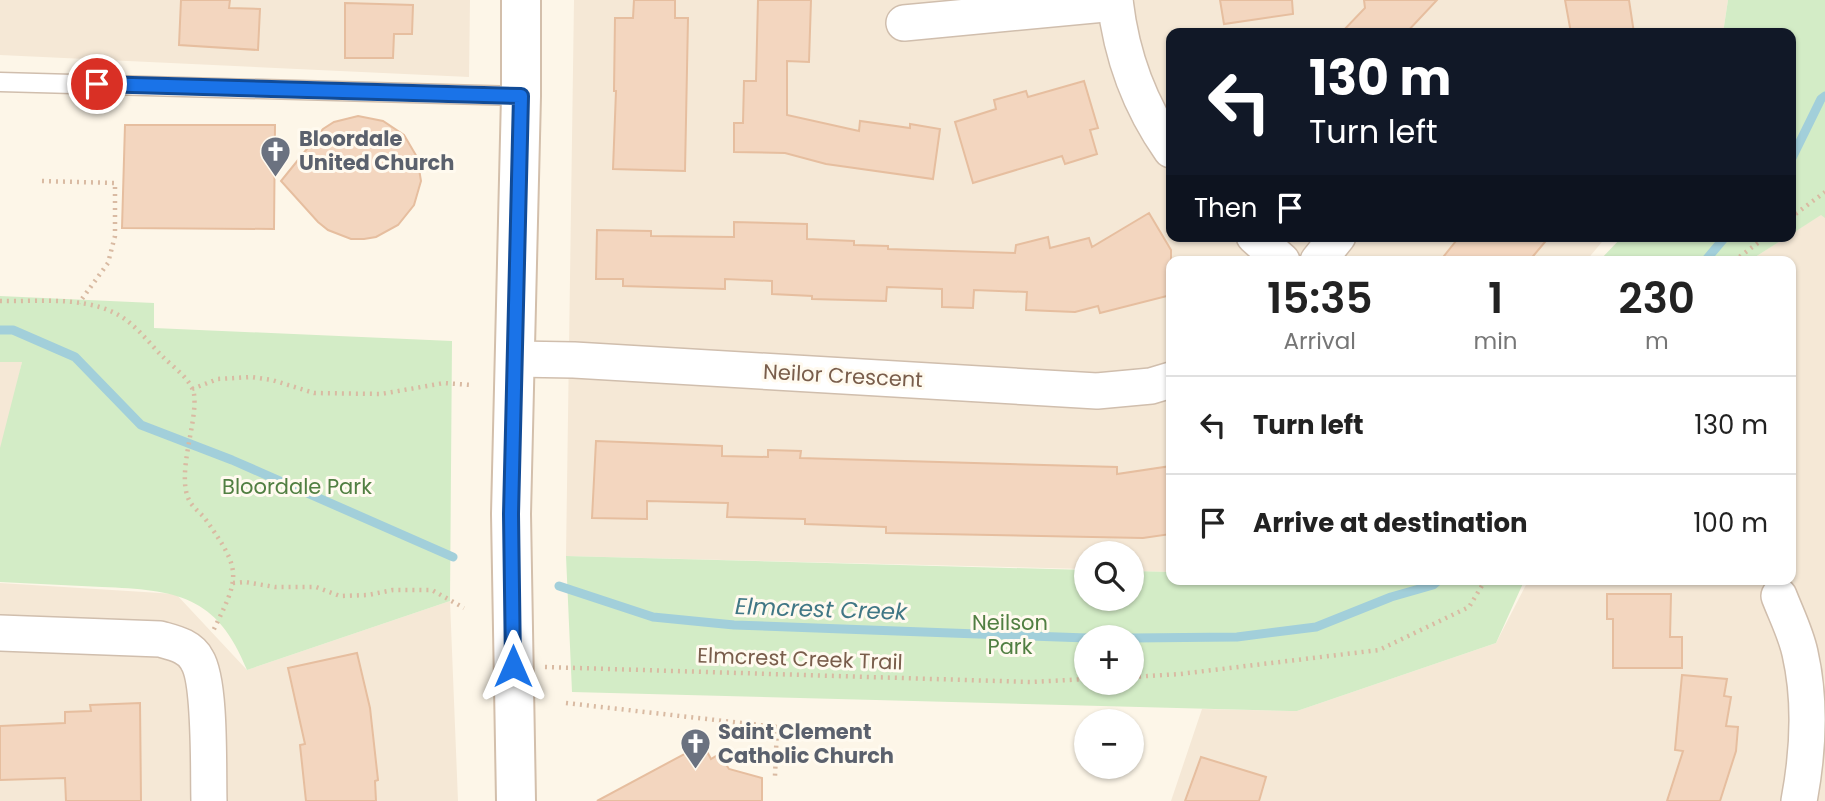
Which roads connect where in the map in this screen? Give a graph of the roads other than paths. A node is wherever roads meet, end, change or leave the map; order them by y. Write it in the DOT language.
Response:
graph roads {
  1 [pos="521,0"];
  2 [pos="1115,1"];
  3 [pos="904,23"];
  4 [pos="0,82"];
  5 [pos="521,96"];
  6 [pos="1166,142"];
  7 [pos="1261,242"];
  8 [pos="1333,242"];
  9 [pos="1276,256"];
  10 [pos="1322,256"];
  11 [pos="515,359"];
  12 [pos="1166,382"];
  13 [pos="1779,596"];
  14 [pos="0,632"];
  15 [pos="209,801"];
  16 [pos="516,801"];
  17 [pos="1799,801"];
  1 -- 5 [label="main road"];
  2 -- 3 [label="street"];
  2 -- 6 [label="street"];
  4 -- 5 [label="lane"];
  5 -- 11 [label="main road"];
  7 -- 9 [label="street"];
  8 -- 10 [label="street"];
  11 -- 12 [label="street, Neilor Crescent"];
  11 -- 16 [label="main road"];
  13 -- 17 [label="street"];
  14 -- 15 [label="street"];
}
